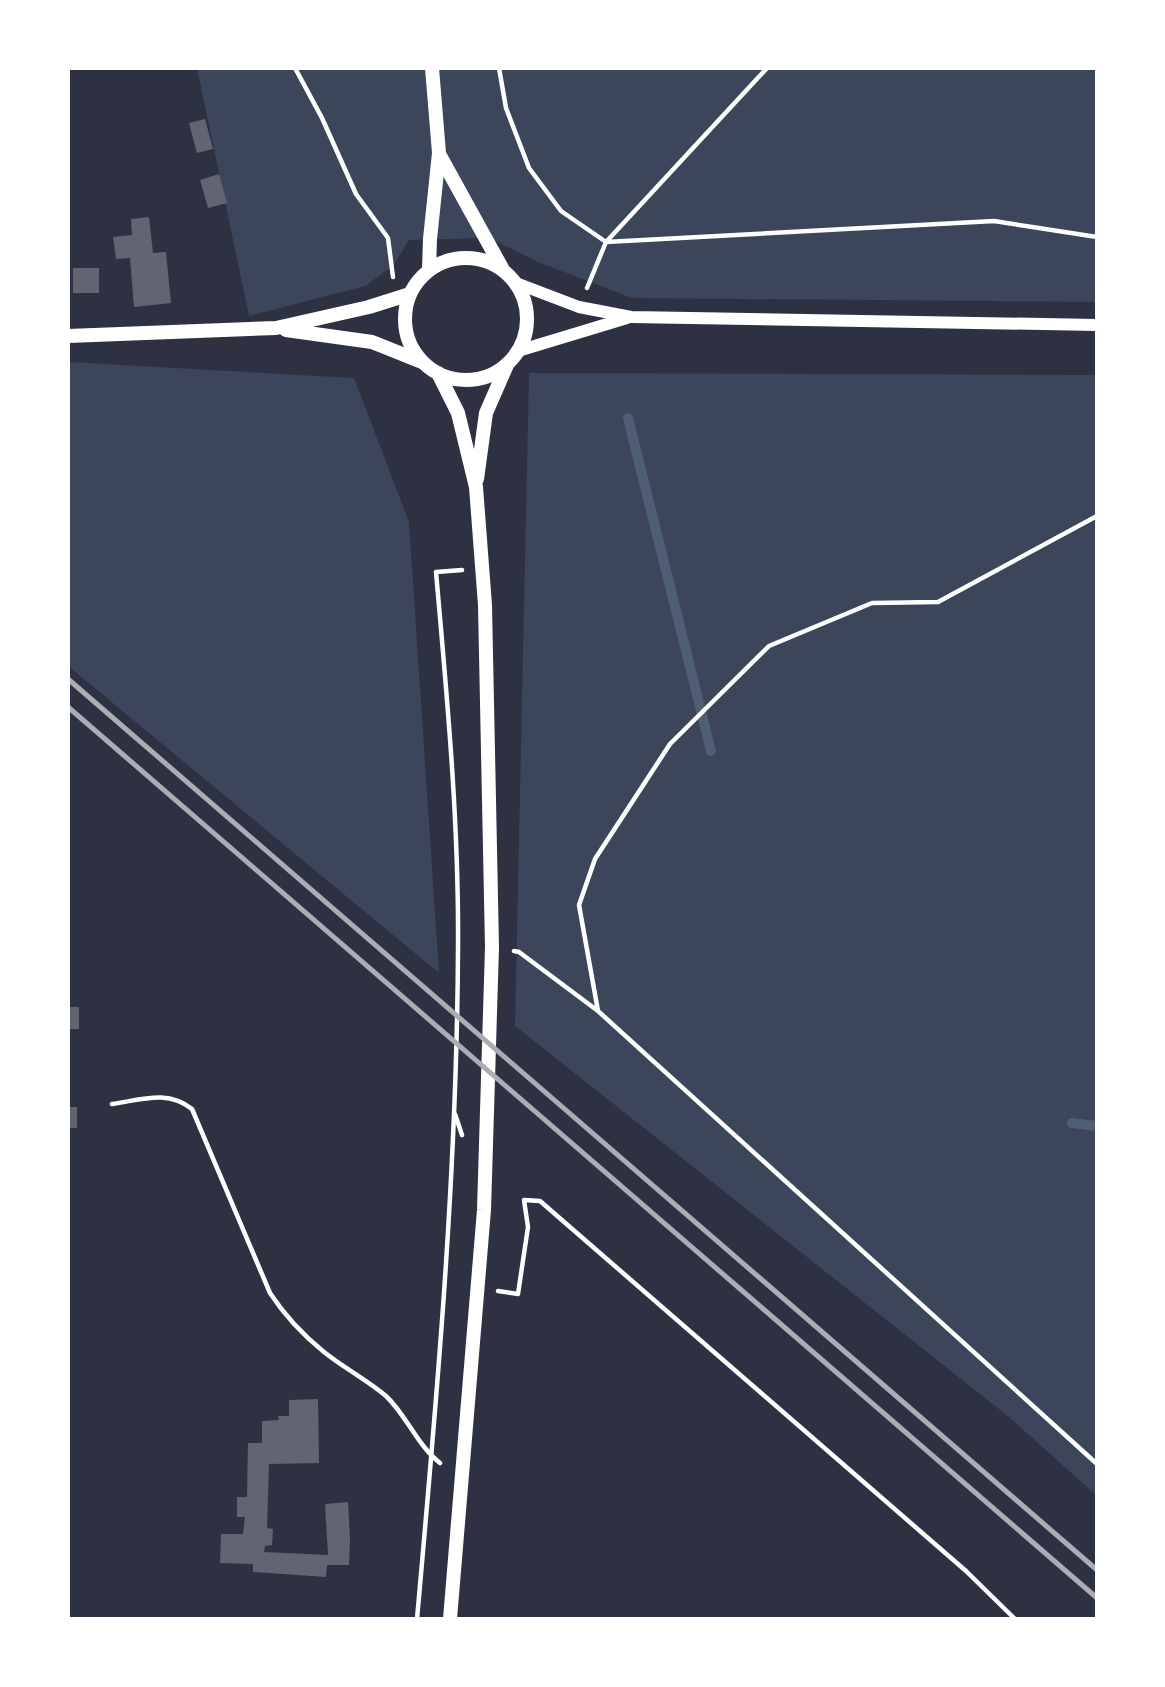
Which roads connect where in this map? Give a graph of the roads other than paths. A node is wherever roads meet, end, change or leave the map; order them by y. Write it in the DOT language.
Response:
graph roads {
  1 [pos="432,68"];
  2 [pos="439,153"];
  3 [pos="429,270"];
  4 [pos="504,271"];
  5 [pos="516,283"];
  6 [pos="410,294"];
  7 [pos="631,317"];
  8 [pos="1097,325"];
  9 [pos="276,328"];
  10 [pos="68,336"];
  11 [pos="518,351"];
  12 [pos="423,363"];
  13 [pos="507,365"];
  14 [pos="438,373"];
  15 [pos="476,487"];
  16 [pos="450,1619"];
  1 -- 2 [label="main road"];
  2 -- 3 [label="main road"];
  2 -- 4 [label="main road"];
  3 -- 4 [label="main road"];
  3 -- 6 [label="main road"];
  4 -- 5 [label="main road"];
  5 -- 7 [label="street"];
  5 -- 11 [label="main road"];
  6 -- 9 [label="main road"];
  6 -- 12 [label="main road"];
  7 -- 8 [label="street"];
  7 -- 11 [label="street"];
  9 -- 10 [label="main road"];
  9 -- 12 [label="main road"];
  11 -- 13 [label="main road"];
  12 -- 14 [label="main road"];
  13 -- 14 [label="main road"];
  13 -- 15 [label="main road"];
  14 -- 15 [label="main road"];
  15 -- 16 [label="main road"];
}
